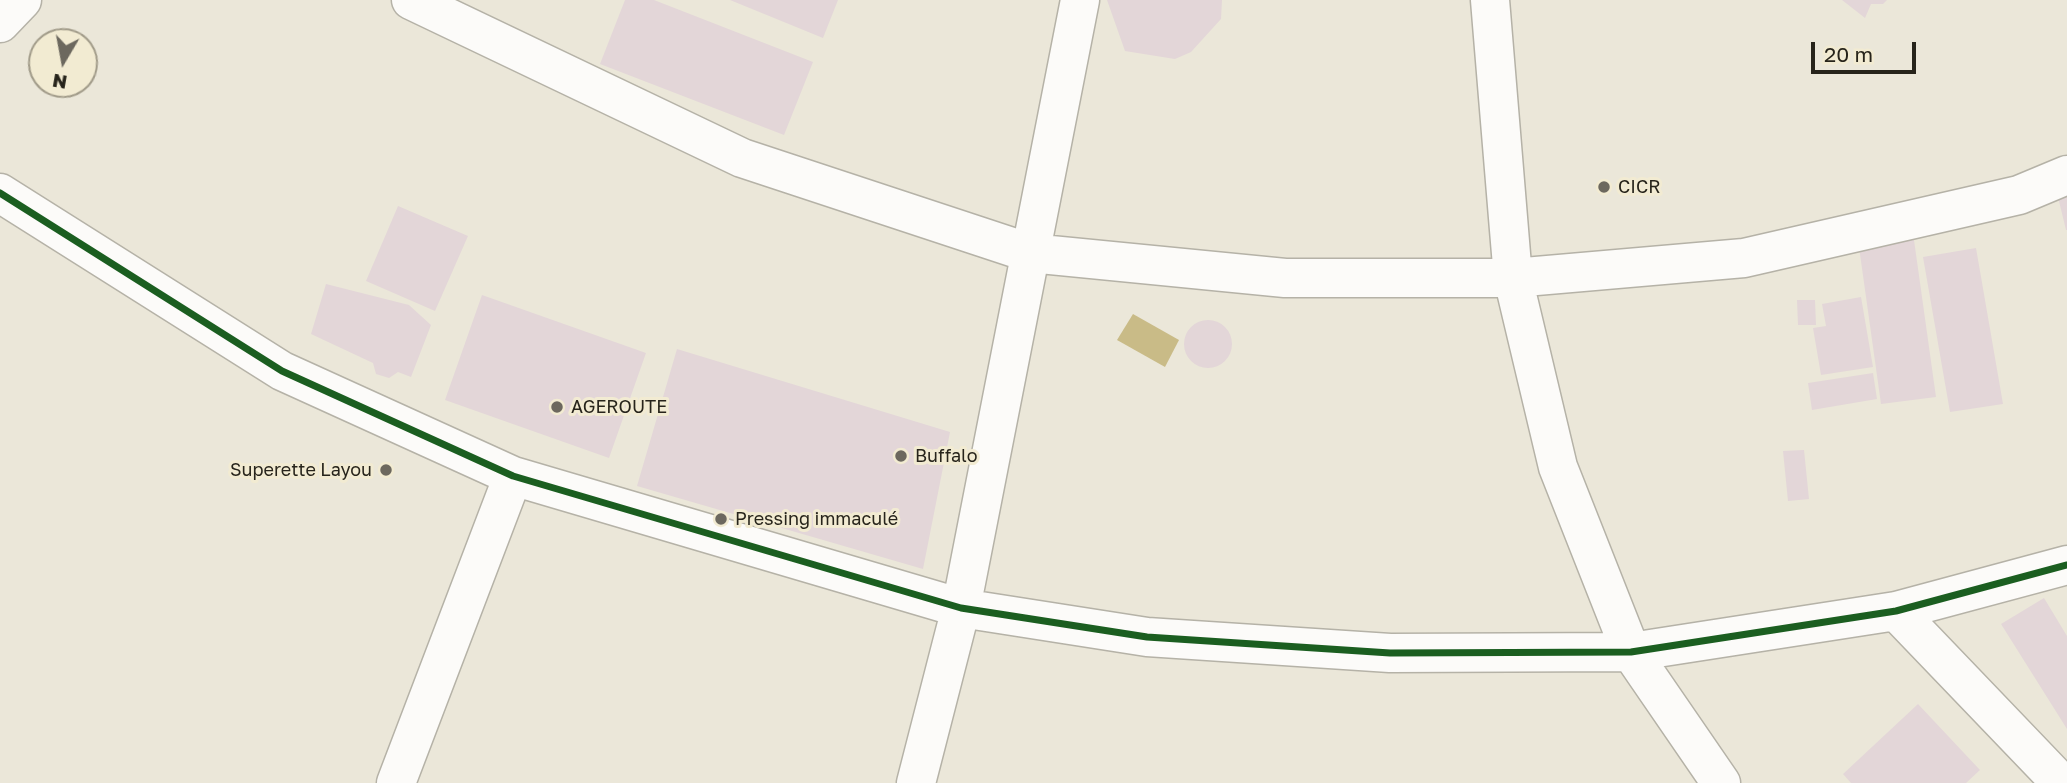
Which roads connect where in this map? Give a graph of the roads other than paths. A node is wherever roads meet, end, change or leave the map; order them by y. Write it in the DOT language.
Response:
graph roads {
  1 [pos="22,0"];
  2 [pos="411,0"];
  3 [pos="1490,0"];
  4 [pos="1071,2"];
  5 [pos="0,23"];
  6 [pos="2067,175"];
  7 [pos="0,193"];
  8 [pos="1030,253"];
  9 [pos="1513,278"];
  10 [pos="513,476"];
  11 [pos="2067,565"];
  12 [pos="961,608"];
  13 [pos="1896,611"];
  14 [pos="1631,652"];
  15 [pos="396,783"];
  16 [pos="916,783"];
  17 [pos="1721,783"];
  18 [pos="2061,783"];
  1 -- 5 [label="street"];
  2 -- 8 [label="street"];
  3 -- 9 [label="street"];
  4 -- 8 [label="street"];
  6 -- 9 [label="street"];
  7 -- 10 [label="street"];
  8 -- 9 [label="street"];
  8 -- 12 [label="street"];
  9 -- 14 [label="street"];
  10 -- 12 [label="street"];
  10 -- 15 [label="street"];
  11 -- 13 [label="street"];
  12 -- 14 [label="street"];
  12 -- 16 [label="street"];
  13 -- 14 [label="street"];
  13 -- 18 [label="street"];
  14 -- 17 [label="street"];
}
